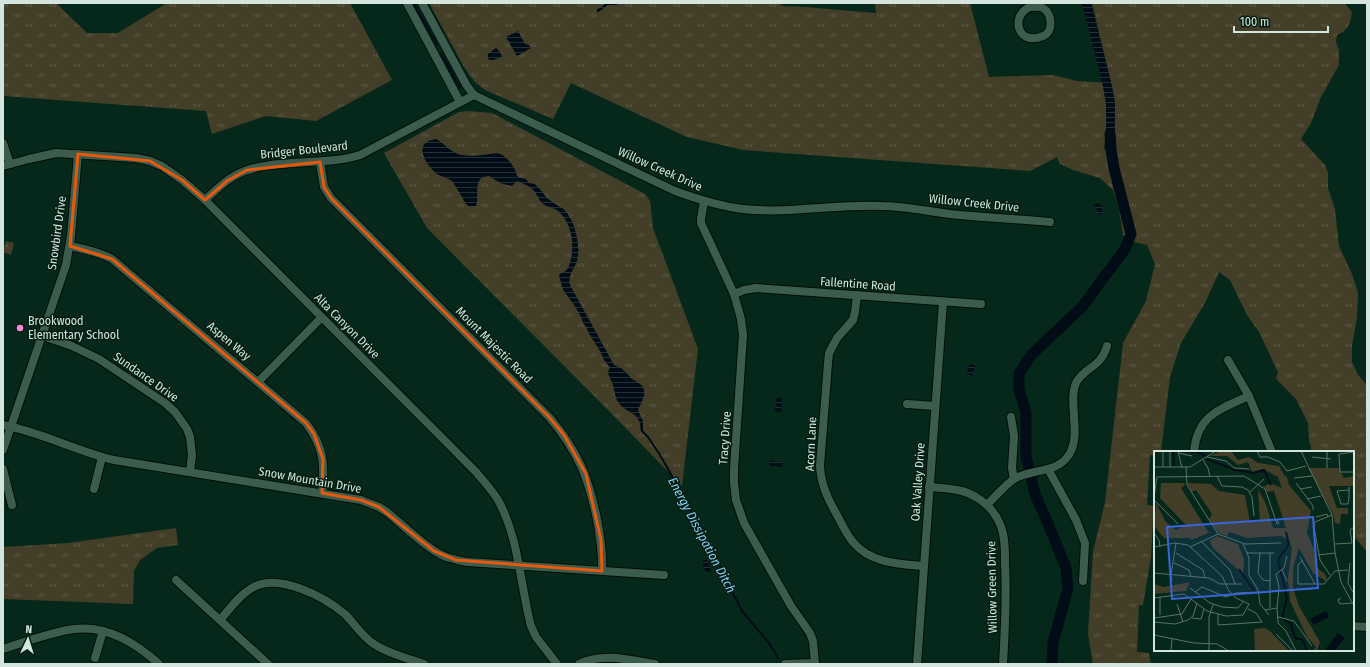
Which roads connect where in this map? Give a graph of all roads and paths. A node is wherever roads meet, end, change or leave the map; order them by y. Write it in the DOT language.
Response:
graph roads {
  1 [pos="407,3"];
  2 [pos="422,3"];
  3 [pos="1035,5"];
  4 [pos="1023,6"];
  5 [pos="474,96"];
  6 [pos="460,102"];
  7 [pos="3,143"];
  8 [pos="78,154"];
  9 [pos="320,162"];
  10 [pos="6,165"];
  11 [pos="205,200"];
  12 [pos="704,201"];
  13 [pos="1050,222"];
  14 [pos="70,246"];
  15 [pos="734,294"];
  16 [pos="857,296"];
  17 [pos="943,302"];
  18 [pos="981,304"];
  19 [pos="321,318"];
  20 [pos="43,336"];
  21 [pos="1107,346"];
  22 [pos="1228,360"];
  23 [pos="258,382"];
  24 [pos="1249,396"];
  25 [pos="907,404"];
  26 [pos="935,406"];
  27 [pos="1011,417"];
  28 [pos="7,425"];
  29 [pos="3,450"];
  30 [pos="1194,451"];
  31 [pos="1272,451"];
  32 [pos="102,457"];
  33 [pos="3,469"];
  34 [pos="1048,469"];
  35 [pos="190,472"];
  36 [pos="1017,478"];
  37 [pos="929,487"];
  38 [pos="94,489"];
  39 [pos="322,493"];
  40 [pos="12,505"];
  41 [pos="987,505"];
  42 [pos="518,565"];
  43 [pos="924,566"];
  44 [pos="602,571"];
  45 [pos="664,575"];
  46 [pos="176,580"];
  47 [pos="1083,581"];
  48 [pos="220,620"];
  49 [pos="1354,626"];
  50 [pos="1367,627"];
  51 [pos="104,631"];
  52 [pos="3,649"];
  53 [pos="95,658"];
  54 [pos="815,663"];
  55 [pos="159,664"];
  56 [pos="268,664"];
  57 [pos="424,664"];
  58 [pos="557,664"];
  59 [pos="579,664"];
  60 [pos="655,664"];
  61 [pos="785,664"];
  62 [pos="917,664"];
  63 [pos="1003,664"];
  1 -- 6 [label="street"];
  2 -- 5 [label="street"];
  3 -- 4 [label="street"];
  3 -- 4 [label="street"];
  5 -- 6 [label="street, Bridger Boulevard"];
  5 -- 12 [label="street, Willow Creek Drive"];
  6 -- 9 [label="street, Bridger Boulevard"];
  7 -- 10 [label="street"];
  8 -- 10 [label="street, Alta Canyon Drive"];
  8 -- 11 [label="street, Alta Canyon Drive"];
  8 -- 14 [label="street, Snowbird Drive"];
  9 -- 11 [label="street, Bridger Boulevard"];
  9 -- 44 [label="street, Mount Majestic Road"];
  11 -- 19 [label="street, Alta Canyon Drive"];
  12 -- 13 [label="street, Willow Creek Drive"];
  12 -- 15 [label="street, Tracy Drive"];
  14 -- 20 [label="street, Snowbird Drive"];
  14 -- 23 [label="street, Aspen Way"];
  15 -- 16 [label="street, Fallentine Road"];
  15 -- 54 [label="street, Tracy Drive"];
  16 -- 17 [label="street, Fallentine Road"];
  16 -- 43 [label="street, Acorn Lane"];
  17 -- 18 [label="street, Fallentine Road"];
  17 -- 26 [label="street, Oak Valley Drive"];
  19 -- 23 [label="street"];
  19 -- 42 [label="street, Alta Canyon Drive"];
  20 -- 28 [label="street, Snowbird Drive"];
  20 -- 35 [label="street, Sundance Drive"];
  21 -- 34 [label="street"];
  22 -- 24 [label="street"];
  23 -- 39 [label="street, Aspen Way"];
  24 -- 30 [label="street"];
  24 -- 31 [label="street"];
  25 -- 26 [label="street"];
  26 -- 37 [label="street, Oak Valley Drive"];
  27 -- 36 [label="street"];
  28 -- 29 [label="street, Snowbird Drive"];
  28 -- 32 [label="street, Snow Mountain Drive"];
  32 -- 35 [label="street, Snow Mountain Drive"];
  32 -- 38 [label="street"];
  33 -- 40 [label="street"];
  34 -- 36 [label="street"];
  34 -- 47 [label="street"];
  35 -- 39 [label="street, Snow Mountain Drive"];
  36 -- 41 [label="street"];
  37 -- 41 [label="street, Willow Green Drive"];
  37 -- 43 [label="street, Oak Valley Drive"];
  39 -- 42 [label="street, Snow Mountain Drive"];
  41 -- 63 [label="street, Willow Green Drive"];
  42 -- 44 [label="street, Snow Mountain Drive"];
  42 -- 58 [label="street, Alta Canyon Drive"];
  43 -- 62 [label="street, Oak Valley Drive"];
  44 -- 45 [label="street, Snow Mountain Drive"];
  46 -- 48 [label="street"];
  48 -- 56 [label="street"];
  48 -- 57 [label="street"];
  49 -- 50 [label="street"];
  51 -- 52 [label="street"];
  51 -- 53 [label="street"];
  51 -- 55 [label="street"];
  54 -- 61 [label="street"];
  59 -- 60 [label="street"];
}
